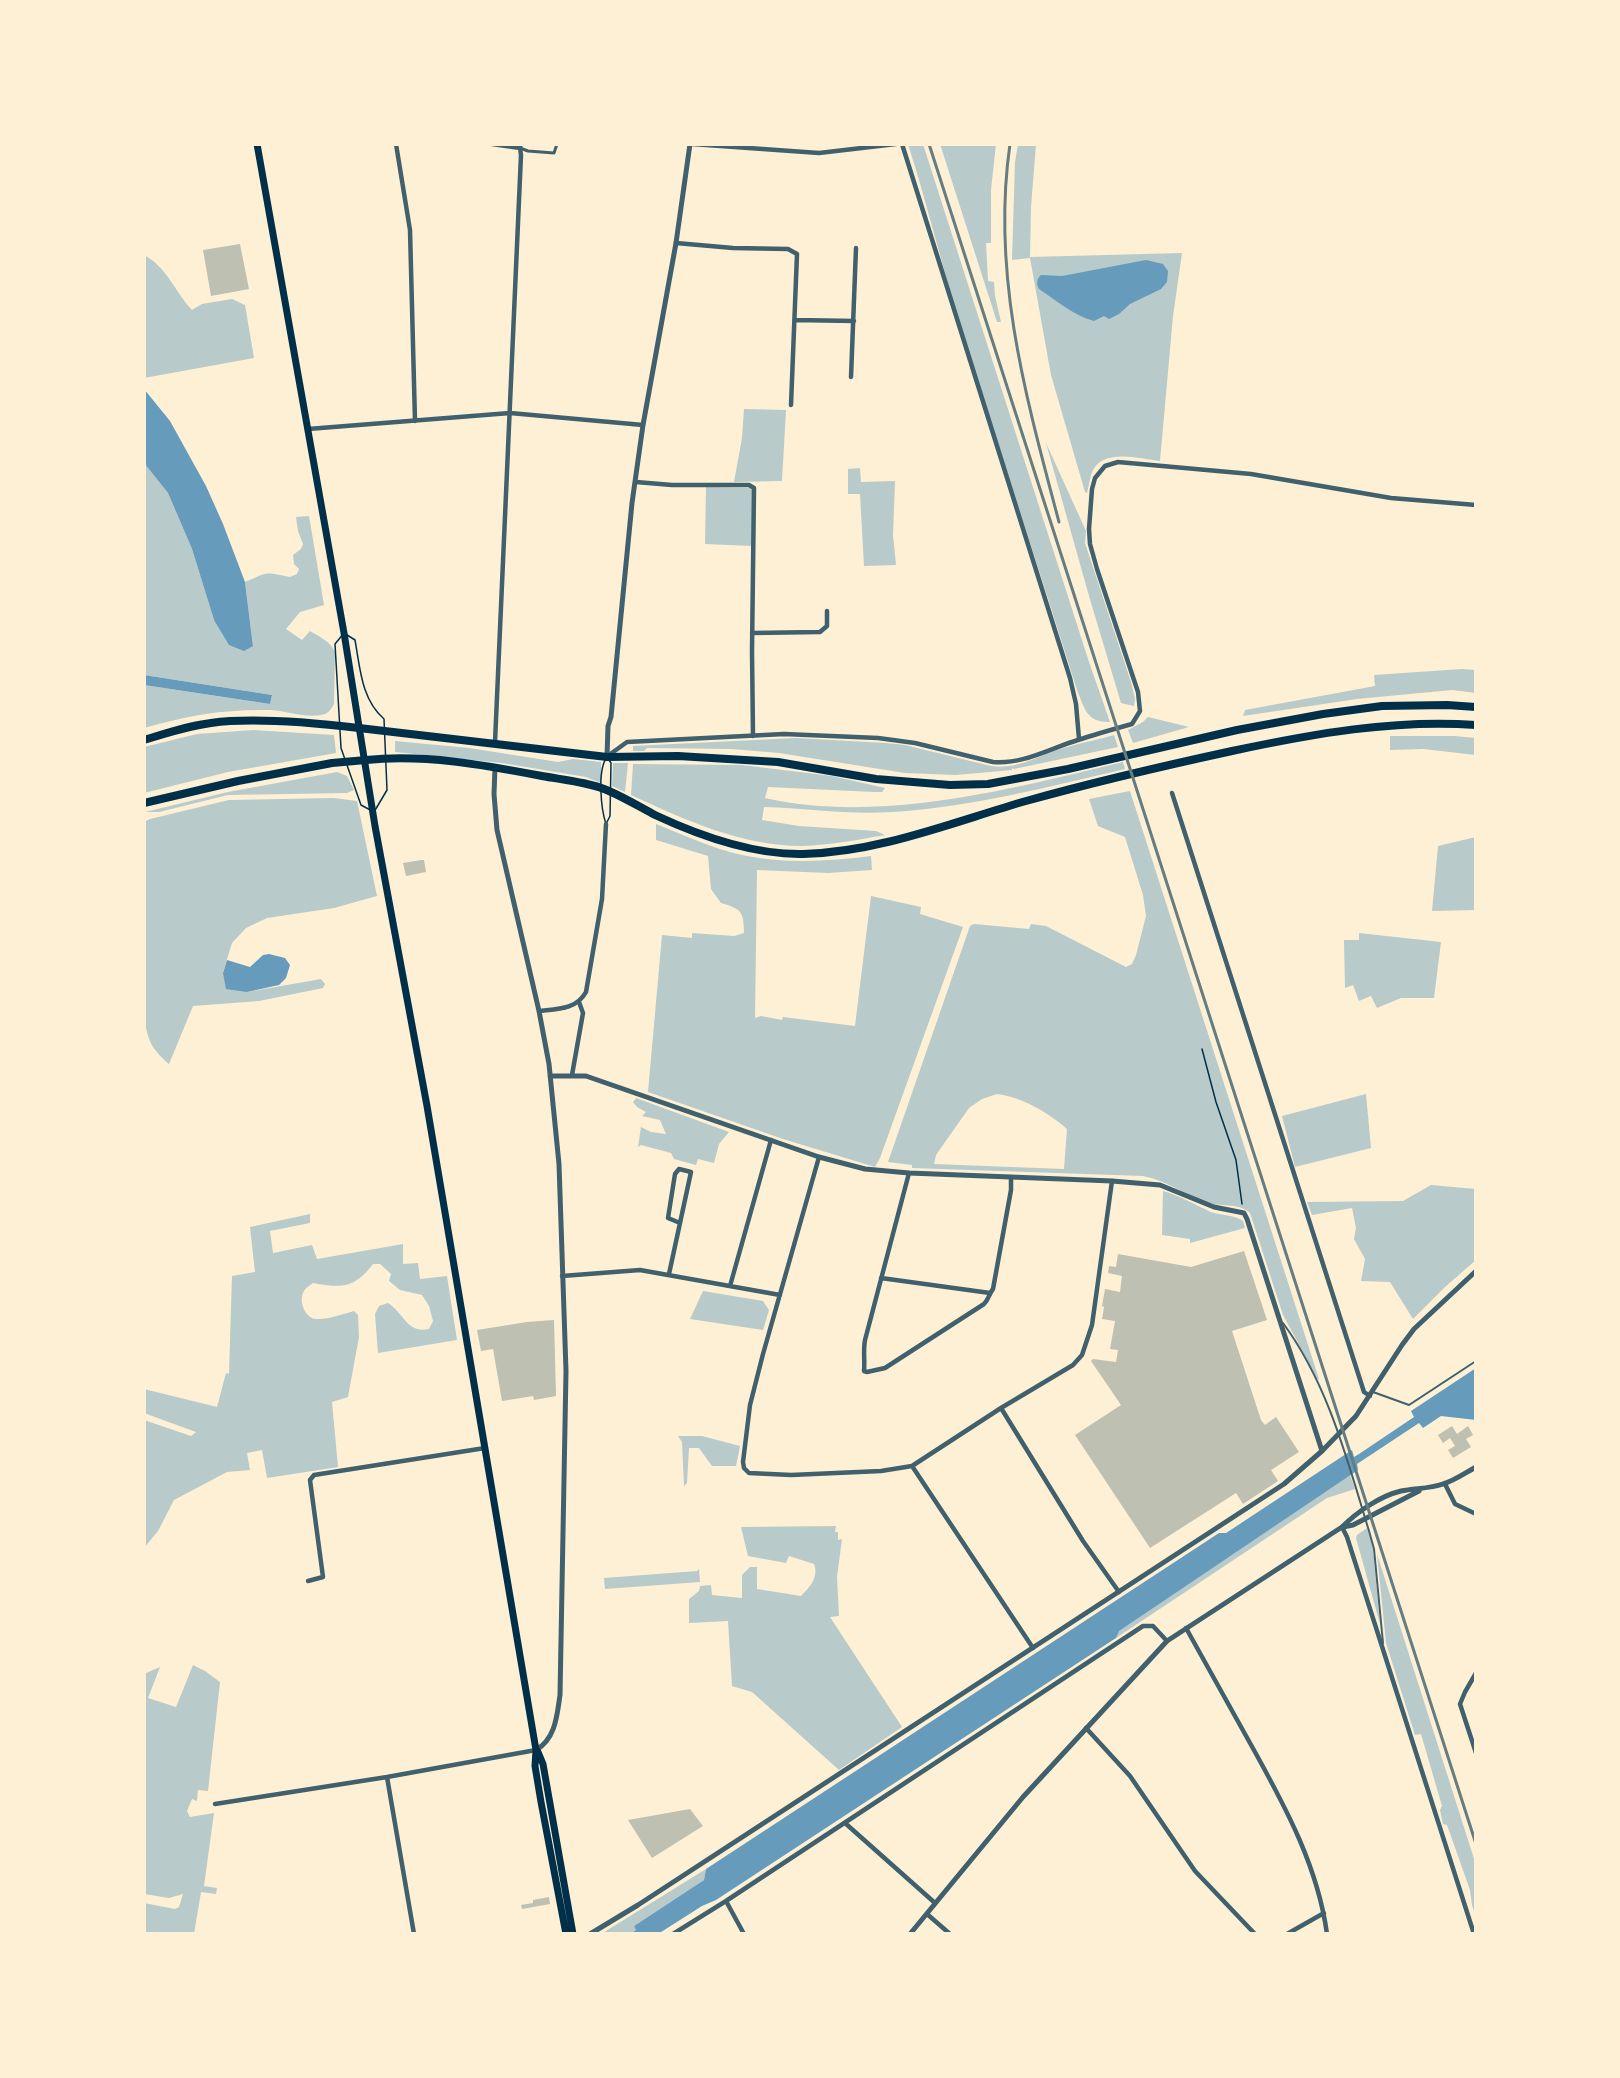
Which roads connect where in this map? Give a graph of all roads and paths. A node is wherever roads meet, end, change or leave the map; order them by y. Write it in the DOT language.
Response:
graph roads {
  1 [pos="257,144"];
  2 [pos="396,144"];
  3 [pos="492,144"];
  4 [pos="557,144"];
  5 [pos="691,144"];
  6 [pos="896,144"];
  7 [pos="902,144"];
  8 [pos="521,146"];
  9 [pos="676,243"];
  10 [pos="856,249"];
  11 [pos="795,320"];
  12 [pos="854,321"];
  13 [pos="851,377"];
  14 [pos="791,405"];
  15 [pos="510,413"];
  16 [pos="415,420"];
  17 [pos="643,426"];
  18 [pos="308,429"];
  19 [pos="636,482"];
  20 [pos="1476,505"];
  21 [pos="827,611"];
  22 [pos="344,633"];
  23 [pos="752,633"];
  24 [pos="1476,707"];
  25 [pos="1476,725"];
  26 [pos="340,726"];
  27 [pos="360,728"];
  28 [pos="384,731"];
  29 [pos="753,736"];
  30 [pos="1079,739"];
  31 [pos="144,740"];
  32 [pos="495,742"];
  33 [pos="607,756"];
  34 [pos="385,758"];
  35 [pos="366,760"];
  36 [pos="346,762"];
  37 [pos="495,767"];
  38 [pos="1172,793"];
  39 [pos="357,795"];
  40 [pos="144,803"];
  41 [pos="374,812"];
  42 [pos="606,824"];
  43 [pos="579,1002"];
  44 [pos="539,1011"];
  45 [pos="1202,1049"];
  46 [pos="572,1075"];
  47 [pos="550,1076"];
  48 [pos="771,1140"];
  49 [pos="819,1157"];
  50 [pos="909,1173"];
  51 [pos="1011,1178"];
  52 [pos="1112,1181"];
  53 [pos="1244,1214"];
  54 [pos="680,1223"];
  55 [pos="1476,1271"];
  56 [pos="669,1274"];
  57 [pos="562,1276"];
  58 [pos="881,1278"];
  59 [pos="730,1287"];
  60 [pos="990,1293"];
  61 [pos="780,1295"];
  62 [pos="1280,1320"];
  63 [pos="1476,1361"];
  64 [pos="1371,1394"];
  65 [pos="1001,1408"];
  66 [pos="485,1448"];
  67 [pos="1322,1451"];
  68 [pos="912,1466"];
  69 [pos="1476,1467"];
  70 [pos="1445,1484"];
  71 [pos="1422,1490"];
  72 [pos="1476,1514"];
  73 [pos="1342,1527"];
  74 [pos="308,1581"];
  75 [pos="1119,1592"];
  76 [pos="1186,1628"];
  77 [pos="1167,1641"];
  78 [pos="1033,1648"];
  79 [pos="1384,1652"];
  80 [pos="1476,1673"];
  81 [pos="1086,1728"];
  82 [pos="537,1750"];
  83 [pos="1476,1753"];
  84 [pos="387,1777"];
  85 [pos="215,1804"];
  86 [pos="845,1823"];
  87 [pos="726,1901"];
  88 [pos="935,1903"];
  89 [pos="1324,1913"];
  90 [pos="927,1914"];
  91 [pos="414,1934"];
  92 [pos="566,1934"];
  93 [pos="573,1934"];
  94 [pos="590,1934"];
  95 [pos="673,1934"];
  96 [pos="744,1934"];
  97 [pos="909,1934"];
  98 [pos="950,1934"];
  99 [pos="1255,1934"];
  100 [pos="1287,1934"];
  101 [pos="1327,1934"];
  102 [pos="1474,1934"];
  1 -- 18 [label="main road"];
  2 -- 16 [label="street"];
  3 -- 8 [label="street"];
  4 -- 8 [label="street"];
  5 -- 6 [label="street"];
  5 -- 9 [label="street"];
  7 -- 30 [label="street"];
  8 -- 15 [label="street"];
  9 -- 11 [label="street"];
  9 -- 17 [label="street"];
  10 -- 12 [label="street"];
  11 -- 12 [label="street"];
  11 -- 14 [label="street"];
  12 -- 13 [label="street"];
  15 -- 16 [label="street"];
  15 -- 17 [label="street"];
  15 -- 32 [label="street"];
  16 -- 18 [label="street"];
  17 -- 19 [label="street"];
  18 -- 22 [label="main road"];
  19 -- 23 [label="street"];
  19 -- 33 [label="street"];
  20 -- 30 [label="street"];
  21 -- 23 [label="street"];
  22 -- 26 [label="path"];
  22 -- 27 [label="main road"];
  22 -- 28 [label="path"];
  23 -- 29 [label="street"];
  24 -- 33 [label="highway"];
  25 -- 37 [label="highway"];
  26 -- 27 [label="highway"];
  26 -- 31 [label="highway"];
  26 -- 36 [label="path"];
  27 -- 28 [label="highway"];
  27 -- 35 [label="main road"];
  28 -- 32 [label="highway"];
  28 -- 34 [label="path"];
  29 -- 30 [label="street"];
  29 -- 33 [label="street"];
  32 -- 33 [label="highway"];
  34 -- 35 [label="highway"];
  34 -- 37 [label="highway"];
  34 -- 41 [label="path"];
  35 -- 36 [label="highway"];
  35 -- 41 [label="main road"];
  36 -- 39 [label="path"];
  36 -- 40 [label="highway"];
  37 -- 44 [label="street"];
  38 -- 64 [label="street"];
  41 -- 66 [label="main road"];
  42 -- 43 [label="street"];
  43 -- 44 [label="street"];
  43 -- 46 [label="street"];
  44 -- 47 [label="street"];
  45 -- 53 [label="path"];
  46 -- 47 [label="street"];
  46 -- 48 [label="street"];
  47 -- 57 [label="street"];
  48 -- 49 [label="street"];
  48 -- 59 [label="street"];
  49 -- 50 [label="street"];
  49 -- 61 [label="street"];
  50 -- 51 [label="street"];
  50 -- 58 [label="street"];
  51 -- 52 [label="street"];
  51 -- 60 [label="street"];
  52 -- 53 [label="street"];
  52 -- 65 [label="street"];
  53 -- 62 [label="street"];
  54 -- 54 [label="street"];
  54 -- 56 [label="street"];
  55 -- 64 [label="street"];
  56 -- 57 [label="street"];
  56 -- 59 [label="street"];
  57 -- 82 [label="street"];
  58 -- 60 [label="street"];
  58 -- 60 [label="street"];
  59 -- 61 [label="street"];
  61 -- 68 [label="street"];
  62 -- 67 [label="street"];
  62 -- 79 [label="lane"];
  63 -- 64 [label="lane"];
  64 -- 67 [label="street"];
  65 -- 68 [label="street"];
  65 -- 75 [label="street"];
  66 -- 74 [label="street"];
  66 -- 82 [label="main road"];
  67 -- 75 [label="street"];
  68 -- 78 [label="street"];
  69 -- 70 [label="street"];
  70 -- 71 [label="street"];
  70 -- 72 [label="street"];
  71 -- 73 [label="street"];
  71 -- 73 [label="street"];
  73 -- 76 [label="street"];
  73 -- 79 [label="street"];
  75 -- 78 [label="street"];
  76 -- 77 [label="street"];
  76 -- 89 [label="street"];
  77 -- 81 [label="street"];
  77 -- 86 [label="street"];
  78 -- 94 [label="street"];
  79 -- 102 [label="street"];
  80 -- 83 [label="street"];
  81 -- 88 [label="street"];
  81 -- 99 [label="street"];
  82 -- 84 [label="street"];
  82 -- 92 [label="main road"];
  82 -- 93 [label="main road"];
  84 -- 85 [label="street"];
  84 -- 91 [label="street"];
  86 -- 87 [label="street"];
  86 -- 88 [label="street"];
  87 -- 95 [label="street"];
  87 -- 96 [label="street"];
  88 -- 90 [label="street"];
  89 -- 100 [label="street"];
  89 -- 101 [label="street"];
  90 -- 97 [label="street"];
  90 -- 98 [label="street"];
}
